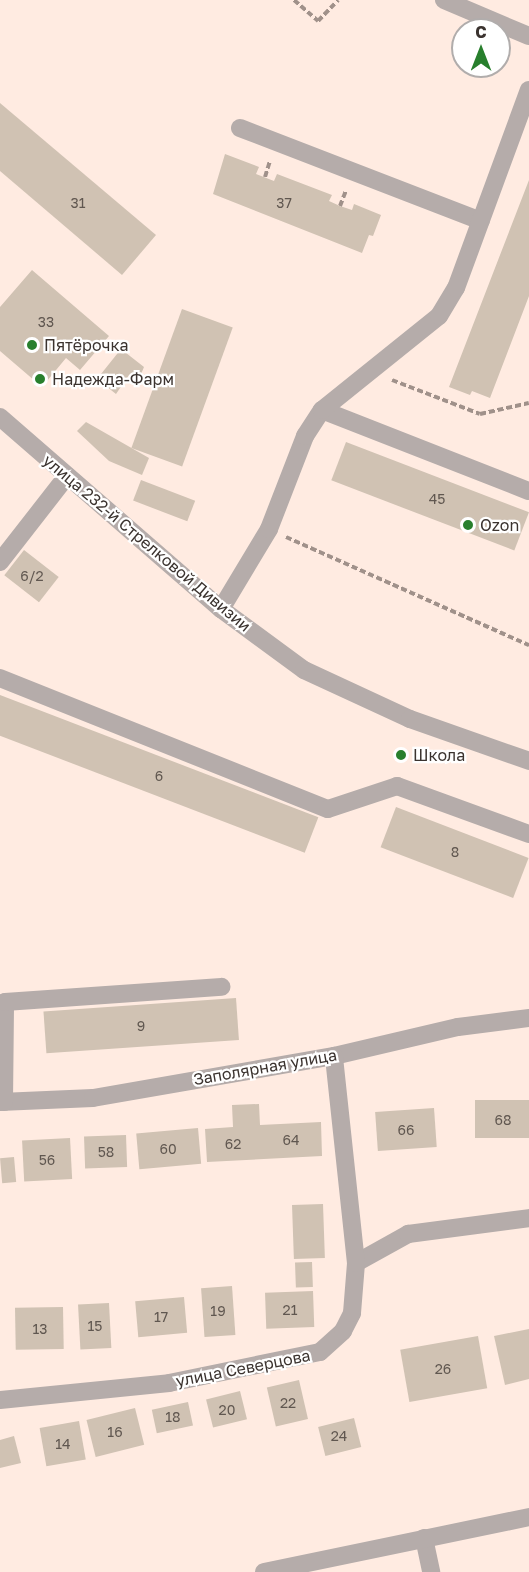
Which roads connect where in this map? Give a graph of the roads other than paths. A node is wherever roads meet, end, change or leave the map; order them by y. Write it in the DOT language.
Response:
graph roads {
  1 [pos="444,0"];
  2 [pos="529,36"];
  3 [pos="529,90"];
  4 [pos="240,128"];
  5 [pos="481,221"];
  6 [pos="322,410"];
  7 [pos="0,417"];
  8 [pos="67,476"];
  9 [pos="529,491"];
  10 [pos="0,562"];
  11 [pos="221,609"];
  12 [pos="0,678"];
  13 [pos="529,761"];
  14 [pos="529,834"];
  15 [pos="220,987"];
  16 [pos="529,1018"];
  17 [pos="334,1056"];
  18 [pos="2,1102"];
  19 [pos="529,1218"];
  20 [pos="356,1263"];
  21 [pos="0,1400"];
  22 [pos="529,1517"];
  23 [pos="424,1538"];
  24 [pos="264,1572"];
  25 [pos="431,1572"];
  1 -- 2 [label="street"];
  3 -- 5 [label="street"];
  4 -- 5 [label="street"];
  5 -- 6 [label="street"];
  6 -- 9 [label="street"];
  6 -- 11 [label="street"];
  7 -- 8 [label="street, улица 232-й Стрелковой Дивизии"];
  8 -- 10 [label="street"];
  8 -- 11 [label="street, улица 232-й Стрелковой Дивизии"];
  11 -- 13 [label="street, улица 232-й Стрелковой Дивизии"];
  12 -- 14 [label="street"];
  15 -- 18 [label="street"];
  16 -- 17 [label="street, Заполярная улица"];
  17 -- 18 [label="street, Заполярная улица"];
  17 -- 20 [label="street, улица Северцова"];
  19 -- 20 [label="street"];
  20 -- 21 [label="street, улица Северцова"];
  22 -- 23 [label="street"];
  23 -- 24 [label="street"];
  23 -- 25 [label="street"];
}
